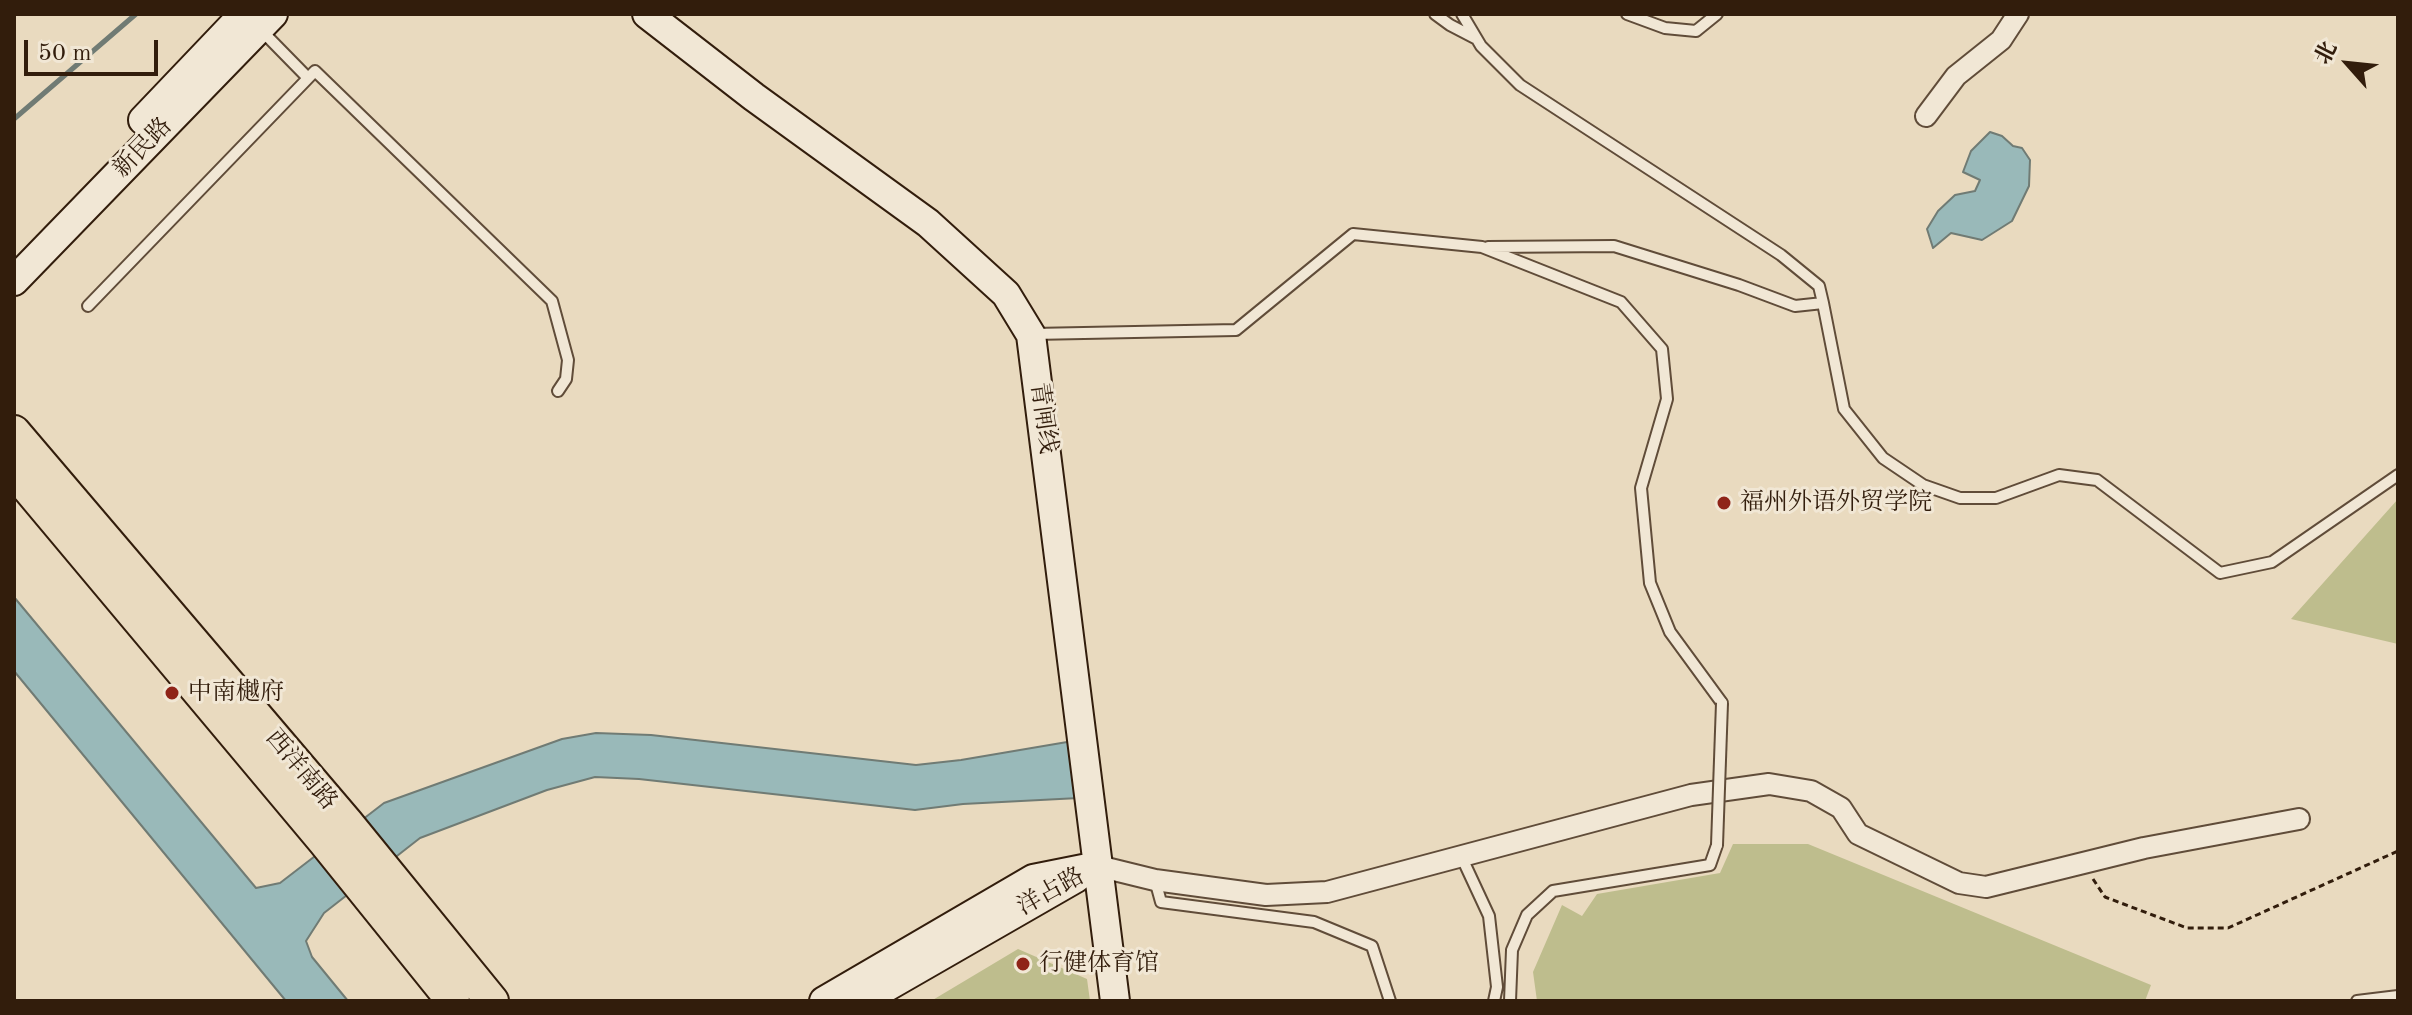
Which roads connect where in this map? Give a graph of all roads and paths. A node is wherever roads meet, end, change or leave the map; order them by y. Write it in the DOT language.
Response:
graph roads {
  1 [pos="647,14"];
  2 [pos="1435,14"];
  3 [pos="1462,14"];
  4 [pos="1627,14"];
  5 [pos="1717,14"];
  6 [pos="2018,14"];
  7 [pos="259,19"];
  8 [pos="1477,39"];
  9 [pos="308,78"];
  10 [pos="1926,116"];
  11 [pos="1482,247"];
  12 [pos="15,268"];
  13 [pos="1823,303"];
  14 [pos="88,306"];
  15 [pos="1031,335"];
  16 [pos="558,391"];
  17 [pos="14,432"];
  18 [pos="14,471"];
  19 [pos="2398,475"];
  20 [pos="2299,819"];
  21 [pos="336,832"];
  22 [pos="2398,851"];
  23 [pos="1462,858"];
  24 [pos="2082,863"];
  25 [pos="1098,866"];
  26 [pos="372,878"];
  27 [pos="1155,880"];
  28 [pos="2398,996"];
  29 [pos="453,1001"];
  30 [pos="492,1001"];
  31 [pos="824,1001"];
  32 [pos="862,1001"];
  33 [pos="1115,1001"];
  34 [pos="1390,1001"];
  35 [pos="1494,1001"];
  36 [pos="1510,1001"];
  37 [pos="2357,1001"];
  1 -- 15 [label="main road, 青闸线"];
  2 -- 8 [label="lane"];
  3 -- 8 [label="lane"];
  4 -- 5 [label="lane"];
  6 -- 10 [label="street"];
  7 -- 9 [label="lane"];
  7 -- 12 [label="main road, 新民路"];
  8 -- 13 [label="lane"];
  9 -- 14 [label="lane"];
  9 -- 16 [label="lane"];
  11 -- 13 [label="lane"];
  11 -- 15 [label="lane"];
  11 -- 36 [label="lane, bridge"];
  13 -- 19 [label="lane"];
  15 -- 25 [label="main road, 青闸线"];
  17 -- 21 [label="main road, 西洋南路"];
  18 -- 21 [label="main road, 西洋南路"];
  20 -- 24 [label="street"];
  21 -- 26 [label="main road, 西洋南路"];
  22 -- 24 [label="path"];
  23 -- 24 [label="street"];
  23 -- 27 [label="street"];
  23 -- 35 [label="lane"];
  25 -- 27 [label="street"];
  25 -- 31 [label="main road, 洋占路"];
  25 -- 32 [label="main road, 洋占路"];
  25 -- 33 [label="main road, 青闸线"];
  26 -- 29 [label="main road, 西洋南路"];
  26 -- 30 [label="main road, 西洋南路"];
  27 -- 34 [label="lane"];
  28 -- 37 [label="lane"];
}
